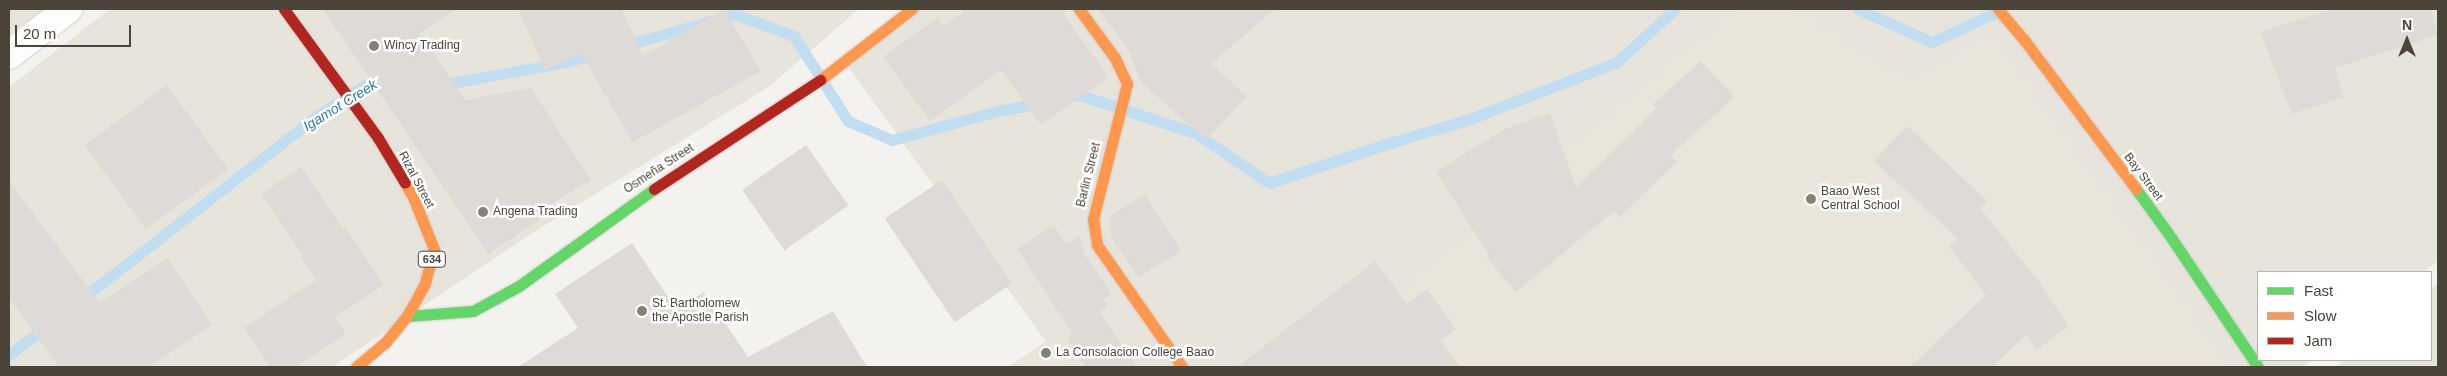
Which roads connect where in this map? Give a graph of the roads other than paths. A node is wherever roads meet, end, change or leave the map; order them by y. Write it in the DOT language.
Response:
graph roads {
  1 [pos="68,9"];
  2 [pos="284,9"];
  3 [pos="912,9"];
  4 [pos="1079,9"];
  5 [pos="1998,9"];
  6 [pos="9,55"];
  7 [pos="407,316"];
  8 [pos="356,367"];
  9 [pos="1182,367"];
  10 [pos="2258,367"];
  1 -- 6 [label="street"];
  2 -- 7 [label="street, Rizal Street / 634"];
  3 -- 7 [label="street, Osmeña Street"];
  4 -- 9 [label="street, Barlin Street"];
  5 -- 10 [label="street, Bay Street"];
  7 -- 8 [label="street, Rizal Street / 634"];
}
